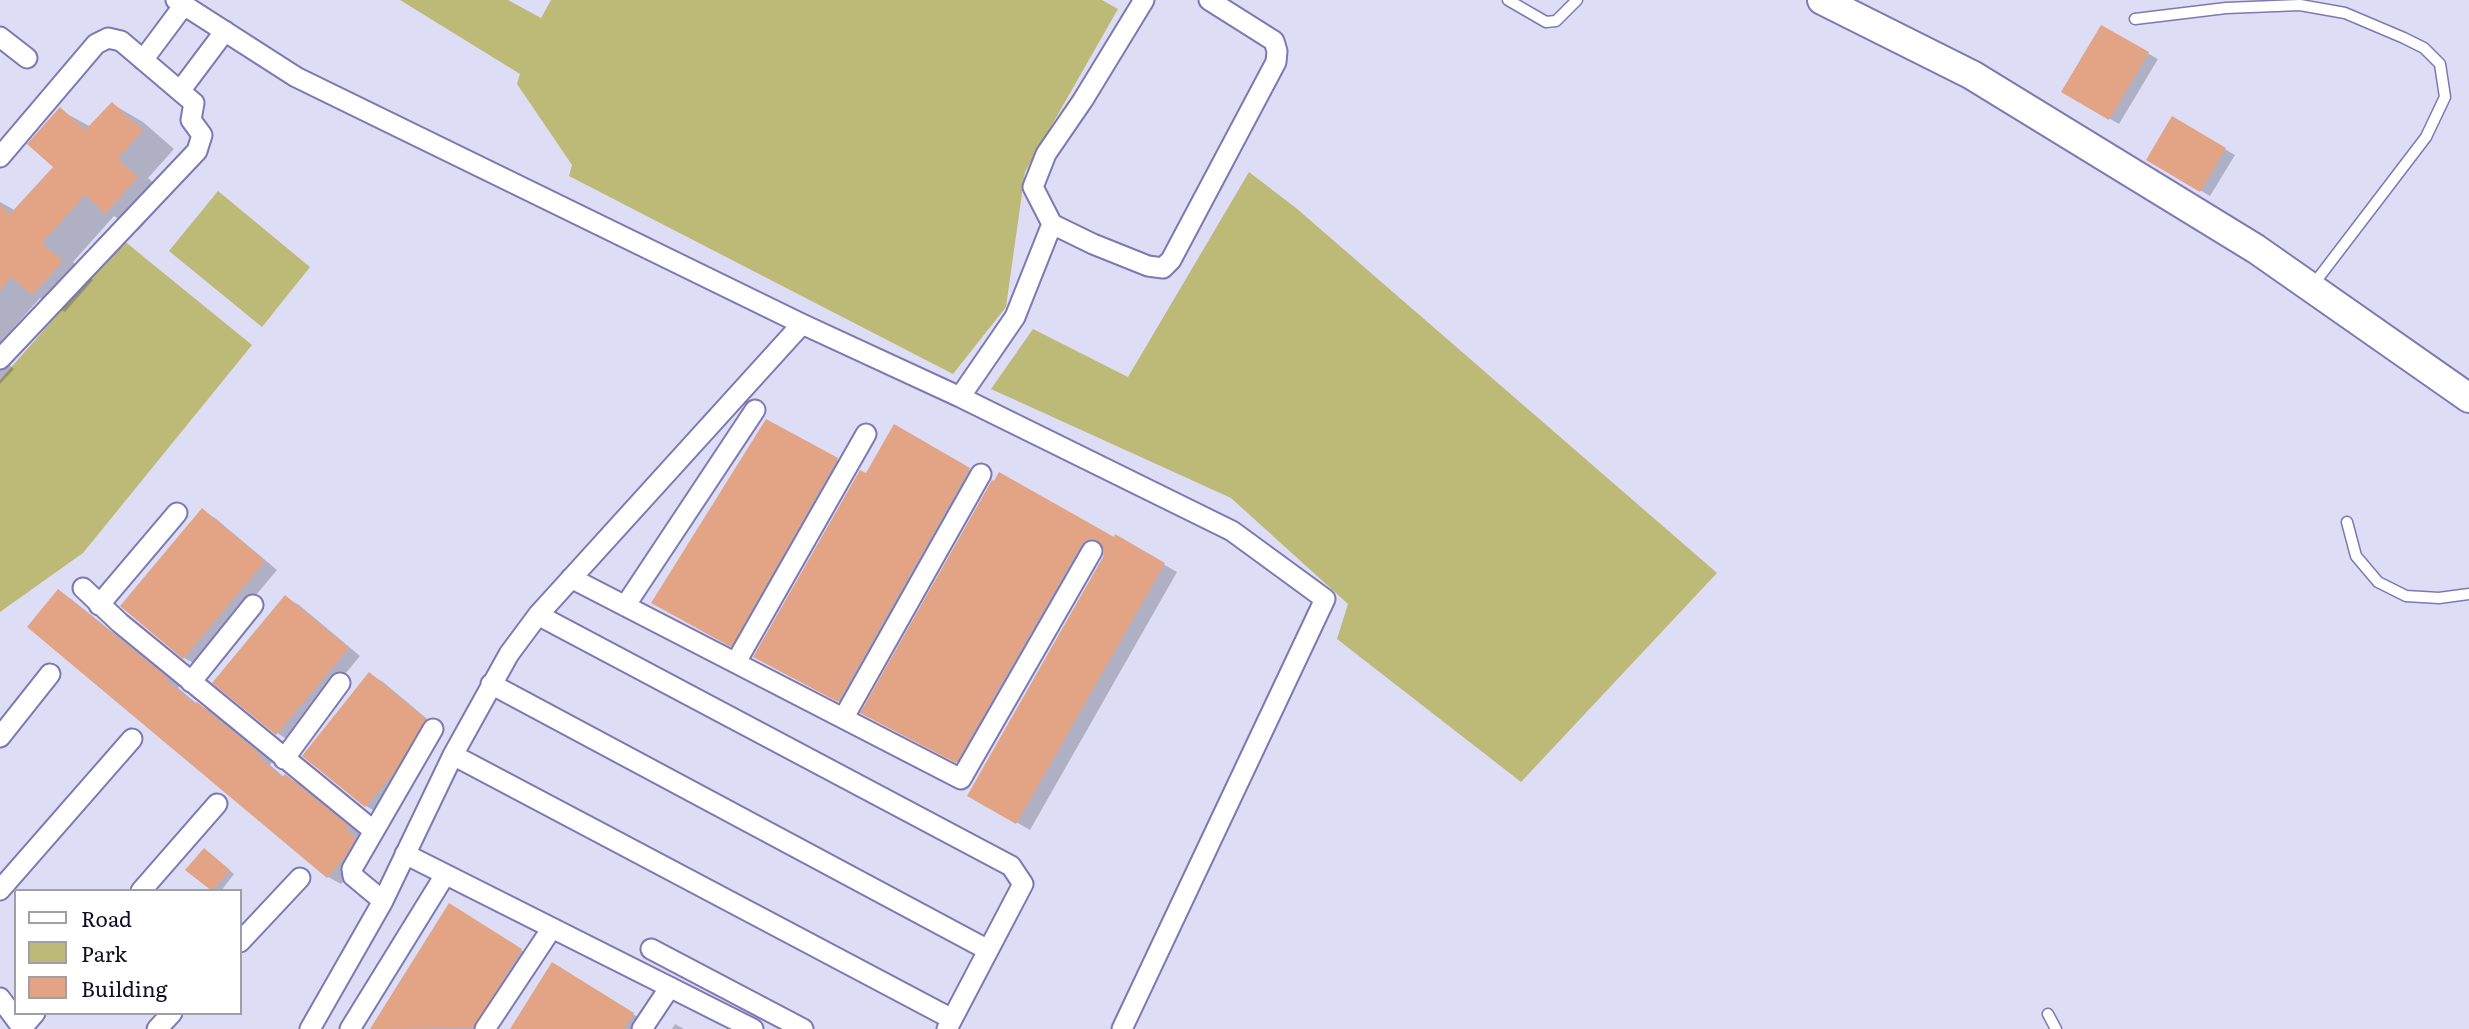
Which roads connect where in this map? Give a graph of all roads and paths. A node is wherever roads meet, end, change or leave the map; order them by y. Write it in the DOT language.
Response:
graph roads {
  1 [pos="1144,0"];
  2 [pos="1209,0"];
  3 [pos="1508,0"];
  4 [pos="1577,0"];
  5 [pos="1822,0"];
  6 [pos="180,2"];
  7 [pos="2135,19"];
  8 [pos="225,31"];
  9 [pos="0,37"];
  10 [pos="27,58"];
  11 [pos="143,60"];
  12 [pos="180,90"];
  13 [pos="0,157"];
  14 [pos="1052,223"];
  15 [pos="2311,288"];
  16 [pos="802,324"];
  17 [pos="0,359"];
  18 [pos="2467,391"];
  19 [pos="960,397"];
  20 [pos="755,410"];
  21 [pos="866,434"];
  22 [pos="981,474"];
  23 [pos="177,513"];
  24 [pos="2347,522"];
  25 [pos="1092,551"];
  26 [pos="571,579"];
  27 [pos="83,588"];
  28 [pos="2469,594"];
  29 [pos="99,605"];
  30 [pos="253,605"];
  31 [pos="625,606"];
  32 [pos="538,615"];
  33 [pos="736,662"];
  34 [pos="50,674"];
  35 [pos="191,682"];
  36 [pos="340,683"];
  37 [pos="491,684"];
  38 [pos="844,717"];
  39 [pos="433,729"];
  40 [pos="0,737"];
  41 [pos="132,739"];
  42 [pos="453,755"];
  43 [pos="284,759"];
  44 [pos="217,804"];
  45 [pos="374,831"];
  46 [pos="405,854"];
  47 [pos="445,875"];
  48 [pos="300,878"];
  49 [pos="143,889"];
  50 [pos="0,890"];
  51 [pos="383,901"];
  52 [pos="552,928"];
  53 [pos="242,940"];
  54 [pos="651,949"];
  55 [pos="988,950"];
  56 [pos="670,987"];
  57 [pos="0,998"];
  58 [pos="14,1011"];
  59 [pos="2048,1014"];
  60 [pos="170,1015"];
  61 [pos="949,1024"];
  62 [pos="157,1029"];
  63 [pos="310,1029"];
  64 [pos="351,1029"];
  65 [pos="485,1029"];
  66 [pos="642,1029"];
  67 [pos="754,1029"];
  68 [pos="803,1029"];
  69 [pos="1122,1029"];
  70 [pos="2056,1029"];
  1 -- 14 [label="street"];
  2 -- 14 [label="street"];
  3 -- 4 [label="lane"];
  5 -- 15 [label="street"];
  6 -- 8 [label="street"];
  6 -- 11 [label="street"];
  7 -- 15 [label="lane"];
  8 -- 12 [label="street"];
  8 -- 16 [label="street"];
  9 -- 10 [label="street"];
  11 -- 12 [label="street"];
  11 -- 13 [label="street"];
  12 -- 17 [label="street"];
  14 -- 19 [label="street"];
  15 -- 18 [label="street"];
  16 -- 19 [label="street"];
  16 -- 26 [label="street"];
  19 -- 69 [label="street"];
  20 -- 31 [label="street"];
  21 -- 33 [label="street"];
  22 -- 38 [label="street"];
  23 -- 29 [label="street"];
  24 -- 28 [label="lane"];
  25 -- 38 [label="street"];
  26 -- 31 [label="street"];
  26 -- 32 [label="street"];
  27 -- 29 [label="street"];
  29 -- 35 [label="street"];
  30 -- 35 [label="street"];
  31 -- 33 [label="street"];
  32 -- 37 [label="street"];
  32 -- 55 [label="street"];
  33 -- 38 [label="street"];
  34 -- 40 [label="street"];
  35 -- 43 [label="street"];
  36 -- 43 [label="street"];
  37 -- 42 [label="street"];
  37 -- 55 [label="street"];
  39 -- 45 [label="street"];
  41 -- 50 [label="street"];
  42 -- 46 [label="street"];
  42 -- 61 [label="street"];
  43 -- 45 [label="street"];
  44 -- 49 [label="street"];
  45 -- 51 [label="street"];
  46 -- 47 [label="street"];
  46 -- 51 [label="street"];
  47 -- 52 [label="street"];
  47 -- 64 [label="street"];
  48 -- 53 [label="street"];
  51 -- 63 [label="street"];
  52 -- 56 [label="street"];
  52 -- 65 [label="street"];
  54 -- 68 [label="street"];
  55 -- 61 [label="street"];
  56 -- 66 [label="street"];
  56 -- 67 [label="street"];
  57 -- 58 [label="street"];
  59 -- 70 [label="lane"];
  60 -- 62 [label="street"];
}
